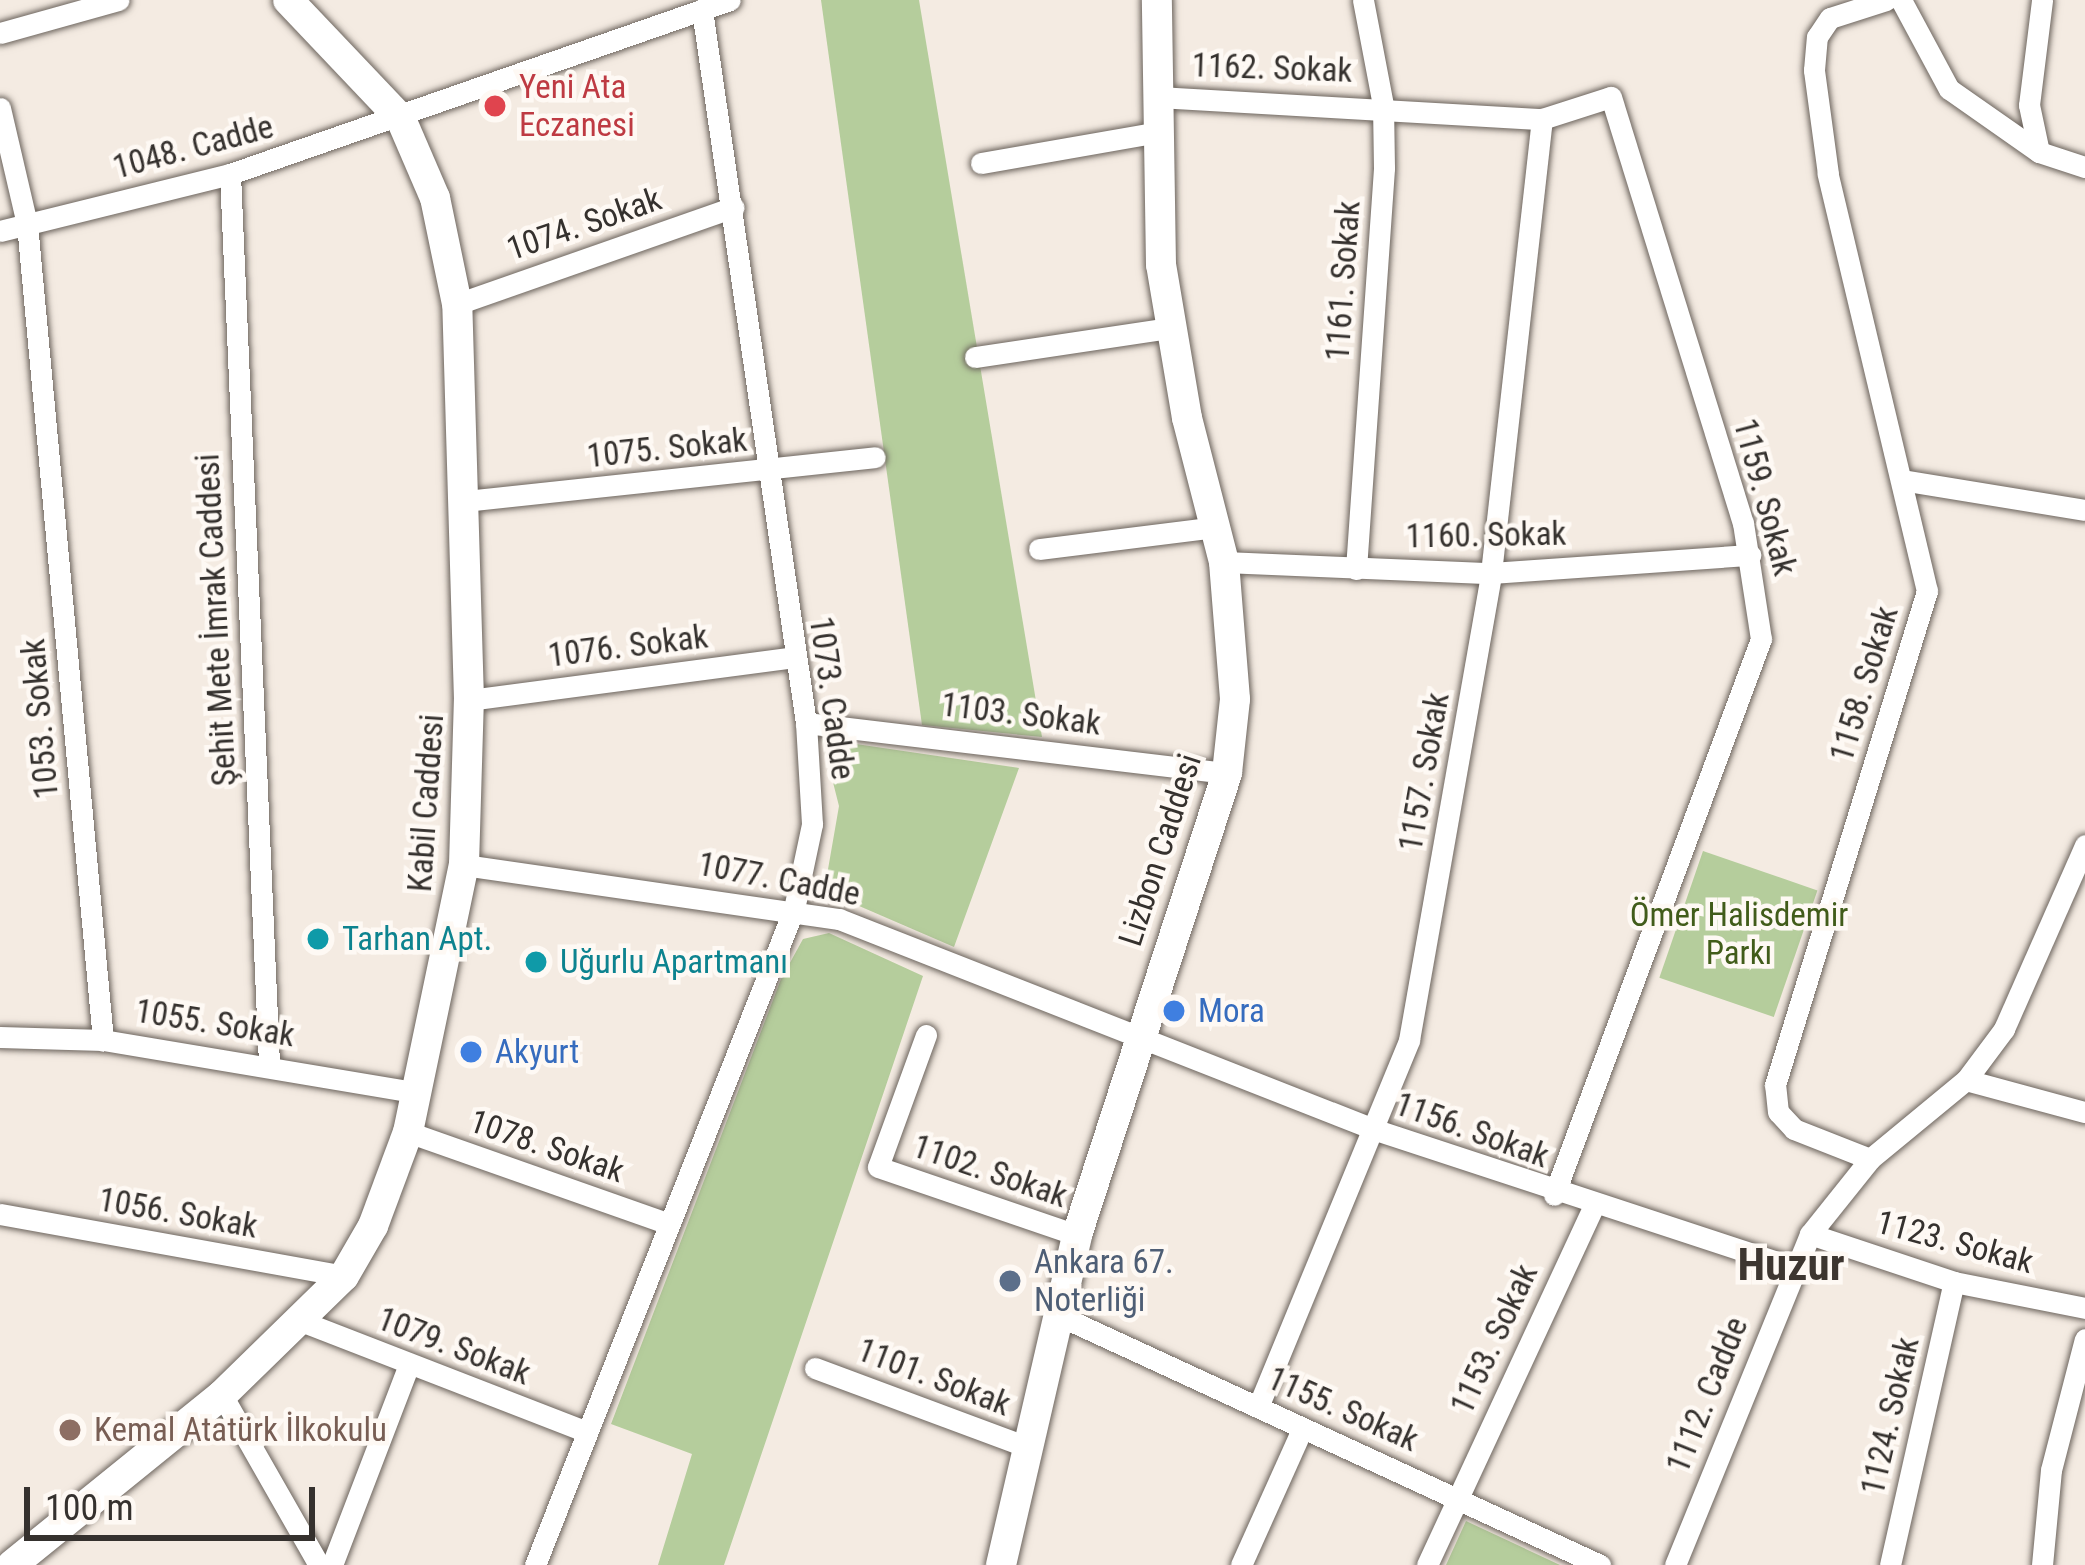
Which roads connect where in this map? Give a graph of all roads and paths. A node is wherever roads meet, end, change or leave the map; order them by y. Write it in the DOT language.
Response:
graph roads {
  1 [pos="118,0"];
  2 [pos="288,0"];
  3 [pos="730,0"];
  4 [pos="1157,0"];
  5 [pos="1363,0"];
  6 [pos="1886,0"];
  7 [pos="1901,0"];
  8 [pos="2042,0"];
  9 [pos="702,10"];
  10 [pos="0,33"];
  11 [pos="1159,97"];
  12 [pos="1383,105"];
  13 [pos="0,108"];
  14 [pos="401,119"];
  15 [pos="1542,119"];
  16 [pos="1158,132"];
  17 [pos="2039,152"];
  18 [pos="981,164"];
  19 [pos="2085,167"];
  20 [pos="230,174"];
  21 [pos="734,207"];
  22 [pos="26,224"];
  23 [pos="0,231"];
  24 [pos="457,304"];
  25 [pos="1168,328"];
  26 [pos="975,357"];
  27 [pos="875,457"];
  28 [pos="764,472"];
  29 [pos="1902,480"];
  30 [pos="465,502"];
  31 [pos="2085,510"];
  32 [pos="1215,527"];
  33 [pos="1039,549"];
  34 [pos="1750,555"];
  35 [pos="1224,562"];
  36 [pos="1356,569"];
  37 [pos="1491,573"];
  38 [pos="795,657"];
  39 [pos="469,700"];
  40 [pos="806,723"];
  41 [pos="1227,773"];
  42 [pos="2085,845"];
  43 [pos="464,865"];
  44 [pos="794,909"];
  45 [pos="926,1035"];
  46 [pos="0,1037"];
  47 [pos="103,1040"];
  48 [pos="1134,1040"];
  49 [pos="269,1063"];
  50 [pos="1966,1080"];
  51 [pos="419,1093"];
  52 [pos="2085,1112"];
  53 [pos="1376,1130"];
  54 [pos="408,1132"];
  55 [pos="1870,1159"];
  56 [pos="1554,1195"];
  57 [pos="1593,1208"];
  58 [pos="0,1214"];
  59 [pos="664,1222"];
  60 [pos="1810,1234"];
  61 [pos="1076,1235"];
  62 [pos="1792,1268"];
  63 [pos="344,1276"];
  64 [pos="1954,1282"];
  65 [pos="2085,1309"];
  66 [pos="1058,1315"];
  67 [pos="301,1321"];
  68 [pos="2085,1339"];
  69 [pos="409,1364"];
  70 [pos="815,1368"];
  71 [pos="222,1395"];
  72 [pos="1258,1406"];
  73 [pos="1302,1429"];
  74 [pos="584,1431"];
  75 [pos="1030,1448"];
  76 [pos="1456,1495"];
  77 [pos="11,1565"];
  78 [pos="319,1565"];
  79 [pos="332,1565"];
  80 [pos="535,1565"];
  81 [pos="1001,1565"];
  82 [pos="1241,1565"];
  83 [pos="1427,1565"];
  84 [pos="1600,1565"];
  85 [pos="1675,1565"];
  86 [pos="1890,1565"];
  87 [pos="2042,1565"];
  1 -- 10 [label="street"];
  2 -- 14 [label="main road, Kabil Caddesi"];
  3 -- 9 [label="street, 1048. Cadde"];
  4 -- 11 [label="main road, Lizbon Caddesi"];
  5 -- 12 [label="street, 1161. Sokak"];
  6 -- 29 [label="street, 1158. Sokak"];
  7 -- 17 [label="street"];
  8 -- 17 [label="street"];
  9 -- 14 [label="street, 1048. Cadde"];
  9 -- 21 [label="street, 1073. Cadde"];
  11 -- 12 [label="street, 1162. Sokak"];
  11 -- 16 [label="main road, Lizbon Caddesi"];
  12 -- 15 [label="street, 1159. Sokak"];
  12 -- 36 [label="street, 1161. Sokak"];
  13 -- 22 [label="street, 1053. Sokak"];
  14 -- 20 [label="street, 1048. Cadde"];
  14 -- 24 [label="main road, Kabil Caddesi"];
  15 -- 34 [label="street, 1159. Sokak"];
  15 -- 37 [label="street, 1157. Sokak"];
  16 -- 18 [label="street"];
  16 -- 25 [label="main road, Lizbon Caddesi"];
  17 -- 19 [label="street"];
  20 -- 22 [label="street, 1048. Cadde"];
  20 -- 49 [label="street, Şehit Mete İmrak Caddesi"];
  21 -- 24 [label="street, 1074. Sokak"];
  21 -- 28 [label="street, 1073. Cadde"];
  22 -- 23 [label="street, 1048. Cadde"];
  22 -- 47 [label="street, 1053. Sokak"];
  24 -- 30 [label="main road, Kabil Caddesi"];
  25 -- 26 [label="street"];
  25 -- 32 [label="main road, Lizbon Caddesi"];
  27 -- 28 [label="street, 1075. Sokak"];
  28 -- 30 [label="street, 1075. Sokak"];
  28 -- 38 [label="street, 1073. Cadde"];
  29 -- 31 [label="street"];
  29 -- 55 [label="street, 1158. Sokak"];
  30 -- 39 [label="main road, Kabil Caddesi"];
  32 -- 33 [label="street"];
  32 -- 35 [label="main road, Lizbon Caddesi"];
  34 -- 37 [label="street, 1160. Sokak"];
  34 -- 56 [label="street, 1159. Sokak"];
  35 -- 36 [label="street, 1160. Sokak"];
  35 -- 41 [label="main road, Lizbon Caddesi"];
  36 -- 37 [label="street, 1160. Sokak"];
  37 -- 53 [label="street, 1157. Sokak"];
  38 -- 39 [label="street, 1076. Sokak"];
  38 -- 40 [label="street, 1073. Cadde"];
  39 -- 43 [label="main road, Kabil Caddesi"];
  40 -- 41 [label="street, 1103. Sokak"];
  40 -- 44 [label="street, 1073. Cadde"];
  41 -- 48 [label="main road, Lizbon Caddesi"];
  42 -- 50 [label="street, 1112. Cadde"];
  43 -- 44 [label="street, 1077. Cadde"];
  43 -- 51 [label="main road, Kabil Caddesi"];
  44 -- 48 [label="street, 1077. Cadde"];
  44 -- 59 [label="street, 1073. Cadde"];
  45 -- 61 [label="street, 1102. Sokak"];
  46 -- 47 [label="street, 1055. Sokak"];
  47 -- 49 [label="street, 1055. Sokak"];
  48 -- 53 [label="street, 1156. Sokak"];
  48 -- 61 [label="main road, Lizbon Caddesi"];
  49 -- 51 [label="street, 1055. Sokak"];
  50 -- 52 [label="street"];
  50 -- 55 [label="street, 1112. Cadde"];
  51 -- 54 [label="main road, Kabil Caddesi"];
  53 -- 56 [label="street, 1156. Sokak"];
  53 -- 72 [label="street, 1157. Sokak"];
  54 -- 59 [label="street, 1078. Sokak"];
  54 -- 63 [label="main road, Kabil Caddesi"];
  55 -- 60 [label="street, 1112. Cadde"];
  56 -- 57 [label="street, 1156. Sokak"];
  57 -- 62 [label="street, 1156. Sokak"];
  57 -- 76 [label="street, 1153. Sokak"];
  58 -- 63 [label="street, 1056. Sokak"];
  59 -- 74 [label="street, 1073. Cadde"];
  60 -- 62 [label="street, 1112. Cadde"];
  60 -- 64 [label="street, 1123. Sokak"];
  61 -- 66 [label="main road, Lizbon Caddesi"];
  62 -- 85 [label="street, 1112. Cadde"];
  63 -- 67 [label="main road, Kabil Caddesi"];
  64 -- 65 [label="street, 1123. Sokak"];
  64 -- 86 [label="street, 1124. Sokak"];
  66 -- 72 [label="street, 1155. Sokak"];
  66 -- 75 [label="main road, Lizbon Caddesi"];
  67 -- 69 [label="street, 1079. Sokak"];
  67 -- 71 [label="main road, Kabil Caddesi"];
  68 -- 87 [label="street"];
  69 -- 74 [label="street, 1079. Sokak"];
  69 -- 79 [label="street"];
  70 -- 75 [label="street, 1101. Sokak"];
  71 -- 77 [label="main road, Kabil Caddesi"];
  71 -- 78 [label="street"];
  72 -- 73 [label="street, 1155. Sokak"];
  73 -- 76 [label="street, 1155. Sokak"];
  73 -- 82 [label="street"];
  74 -- 80 [label="street, 1073. Cadde"];
  75 -- 81 [label="main road, Lizbon Caddesi"];
  76 -- 83 [label="street, 1153. Sokak"];
  76 -- 84 [label="street, 1155. Sokak"];
}
